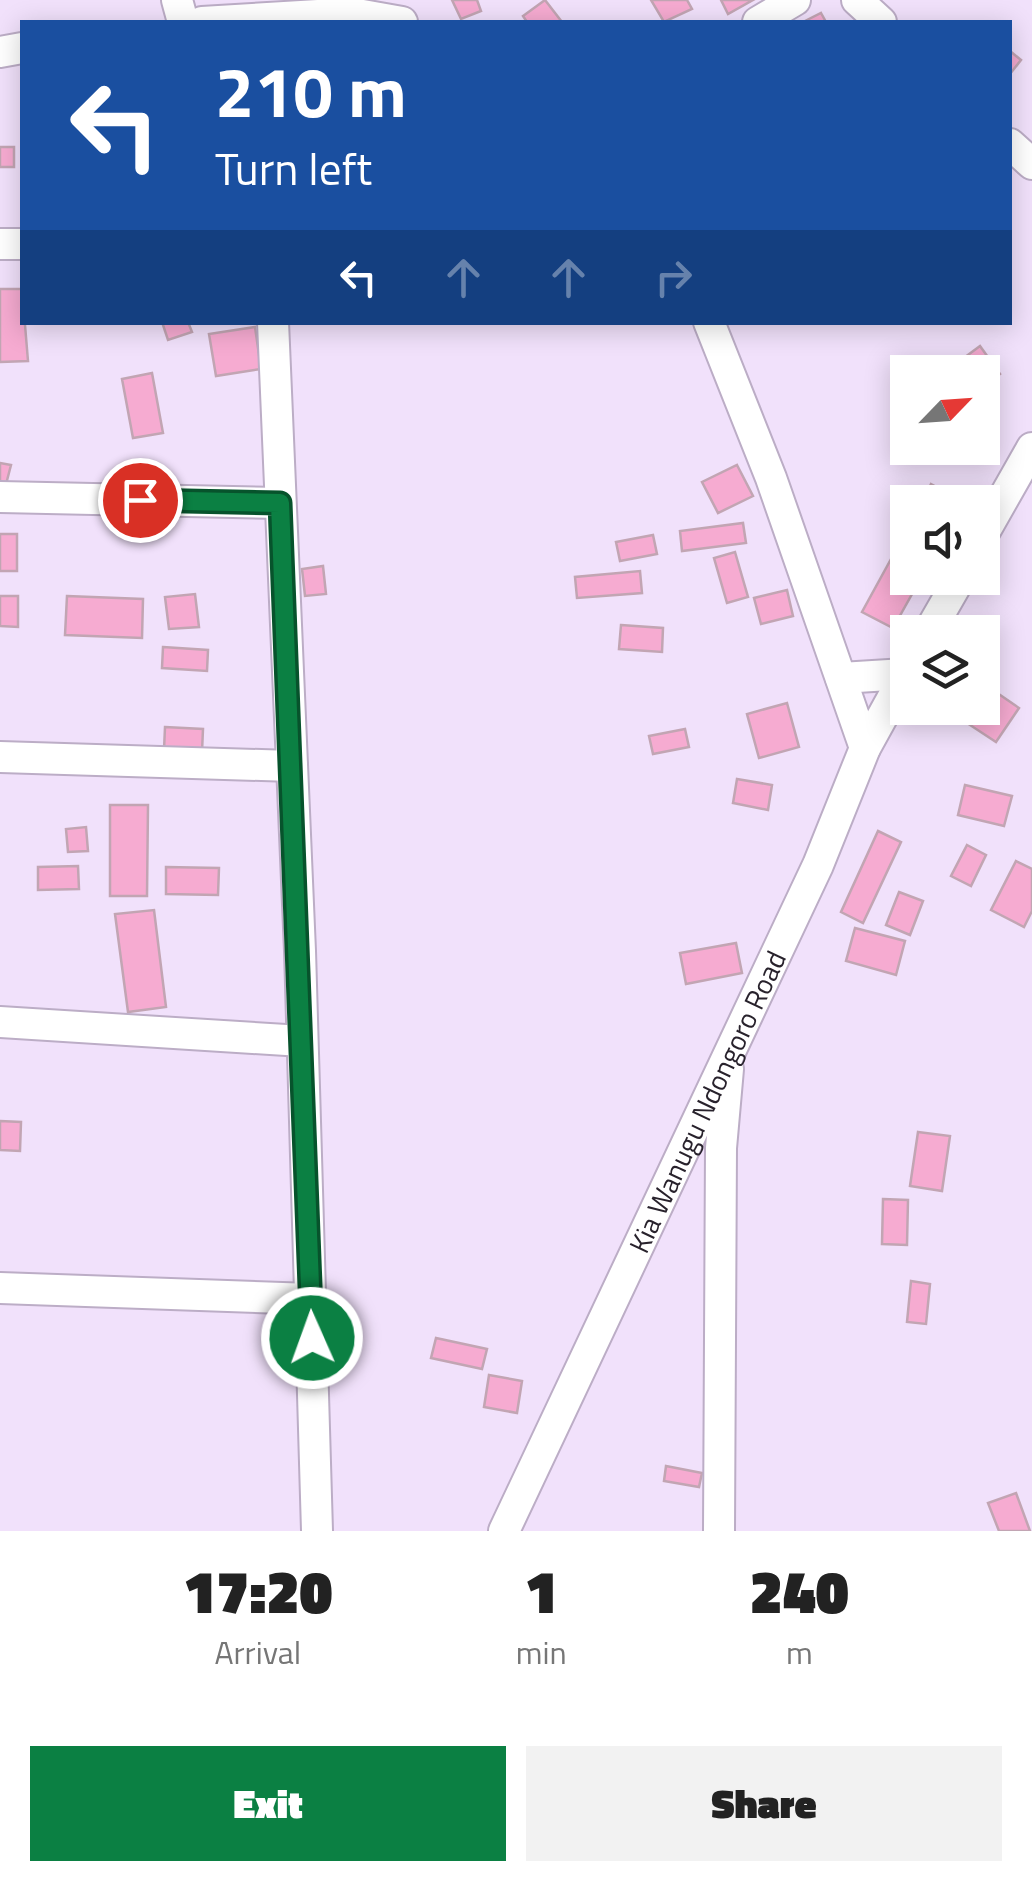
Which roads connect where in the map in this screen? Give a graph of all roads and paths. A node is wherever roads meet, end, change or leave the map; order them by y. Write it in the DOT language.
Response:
graph roads {
  1 [pos="795,0"];
  2 [pos="857,0"];
  3 [pos="261,20"];
  4 [pos="389,20"];
  5 [pos="761,20"];
  6 [pos="879,20"];
  7 [pos="1012,146"];
  8 [pos="1032,164"];
  9 [pos="272,325"];
  10 [pos="710,325"];
  11 [pos="1032,448"];
  12 [pos="0,496"];
  13 [pos="280,503"];
  14 [pos="1000,504"];
  15 [pos="890,673"];
  16 [pos="841,678"];
  17 [pos="890,702"];
  18 [pos="866,748"];
  19 [pos="0,757"];
  20 [pos="292,766"];
  21 [pos="0,1022"];
  22 [pos="302,1041"];
  23 [pos="730,1046"];
  24 [pos="686,1141"];
  25 [pos="721,1148"];
  26 [pos="0,1288"];
  27 [pos="310,1299"];
  28 [pos="318,1531"];
  29 [pos="504,1531"];
  30 [pos="720,1531"];
  1 -- 5 [label="street"];
  2 -- 6 [label="street"];
  3 -- 4 [label="street"];
  7 -- 8 [label="street"];
  9 -- 13 [label="street"];
  10 -- 16 [label="street"];
  11 -- 14 [label="street"];
  12 -- 13 [label="street"];
  13 -- 20 [label="street"];
  15 -- 16 [label="street"];
  16 -- 18 [label="street"];
  17 -- 18 [label="street, Kia Wanugu Ndongoro Road"];
  18 -- 23 [label="street, Kia Wanugu Ndongoro Road"];
  19 -- 20 [label="street"];
  20 -- 22 [label="street"];
  21 -- 22 [label="street"];
  22 -- 27 [label="street"];
  23 -- 24 [label="street, Kia Wanugu Ndongoro Road"];
  23 -- 25 [label="street"];
  24 -- 25 [label="street"];
  24 -- 29 [label="street, Kia Wanugu Ndongoro Road"];
  25 -- 30 [label="street"];
  26 -- 27 [label="street"];
  27 -- 28 [label="street"];
}
